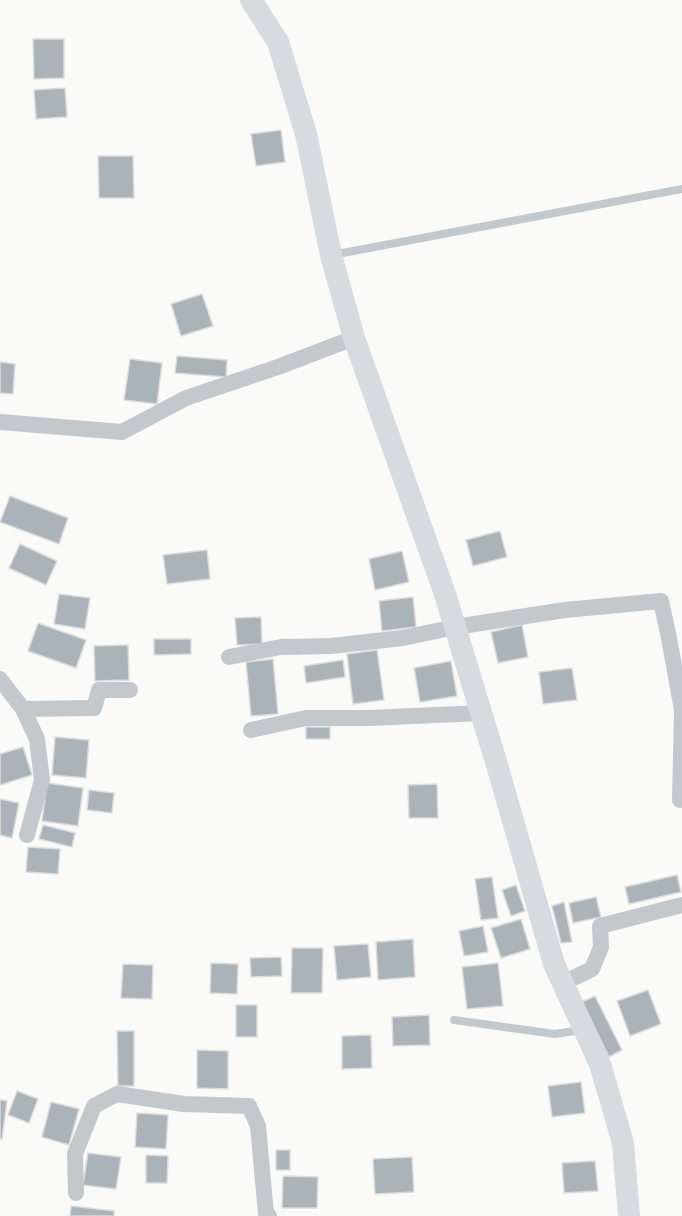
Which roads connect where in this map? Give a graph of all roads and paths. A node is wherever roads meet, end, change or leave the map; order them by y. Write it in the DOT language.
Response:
graph roads {
  1 [pos="251,0"];
  2 [pos="682,189"];
  3 [pos="331,255"];
  4 [pos="354,339"];
  5 [pos="0,422"];
  6 [pos="455,627"];
  7 [pos="229,657"];
  8 [pos="0,679"];
  9 [pos="130,690"];
  10 [pos="23,710"];
  11 [pos="482,713"];
  12 [pos="251,730"];
  13 [pos="680,800"];
  14 [pos="27,835"];
  15 [pos="682,904"];
  16 [pos="563,983"];
  17 [pos="454,1020"];
  18 [pos="584,1029"];
  19 [pos="76,1193"];
  20 [pos="269,1216"];
  21 [pos="629,1216"];
  1 -- 3 [label="street"];
  2 -- 3 [label="lane"];
  3 -- 4 [label="street"];
  4 -- 5 [label="street"];
  4 -- 6 [label="street"];
  6 -- 7 [label="street"];
  6 -- 11 [label="street"];
  6 -- 13 [label="street"];
  8 -- 10 [label="street"];
  9 -- 10 [label="street"];
  10 -- 14 [label="street"];
  11 -- 12 [label="street"];
  11 -- 16 [label="street"];
  15 -- 16 [label="street"];
  16 -- 18 [label="street"];
  17 -- 18 [label="lane"];
  18 -- 21 [label="street"];
  19 -- 20 [label="street"];
}
